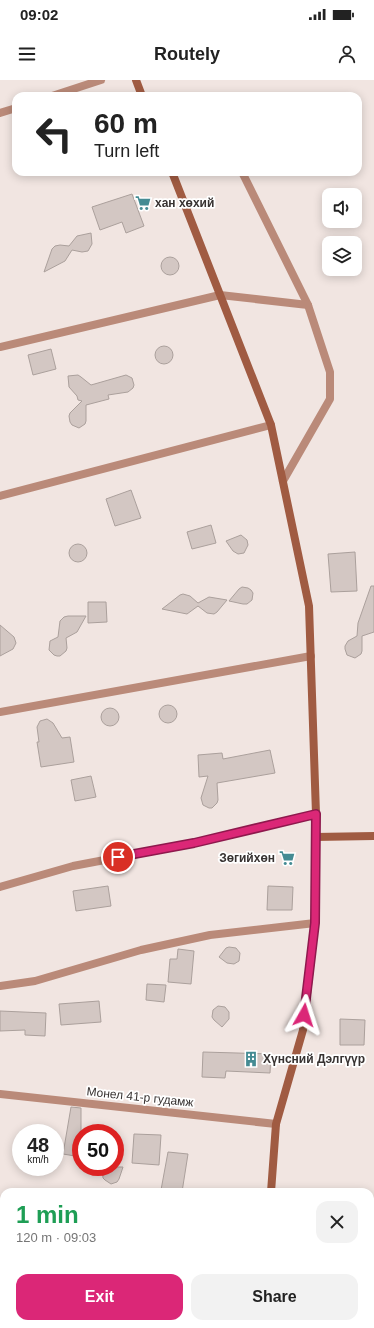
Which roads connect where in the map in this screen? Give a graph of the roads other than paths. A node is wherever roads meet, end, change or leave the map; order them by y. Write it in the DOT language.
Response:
graph roads {
  1 [pos="101,80"];
  2 [pos="136,80"];
  3 [pos="64,92"];
  4 [pos="140,92"];
  5 [pos="12,109"];
  6 [pos="0,113"];
  7 [pos="174,176"];
  8 [pos="244,176"];
  9 [pos="220,295"];
  10 [pos="308,305"];
  11 [pos="0,347"];
  12 [pos="271,425"];
  13 [pos="283,481"];
  14 [pos="0,496"];
  15 [pos="311,656"];
  16 [pos="0,712"];
  17 [pos="316,814"];
  18 [pos="374,836"];
  19 [pos="315,837"];
  20 [pos="0,886"];
  21 [pos="315,923"];
  22 [pos="0,986"];
  23 [pos="0,1094"];
  24 [pos="276,1124"];
  25 [pos="271,1188"];
  1 -- 3 [label="street"];
  2 -- 4 [label="main road"];
  5 -- 6 [label="street"];
  7 -- 9 [label="main road"];
  8 -- 10 [label="street"];
  9 -- 10 [label="street"];
  9 -- 11 [label="street"];
  9 -- 12 [label="main road"];
  10 -- 13 [label="street"];
  12 -- 13 [label="main road"];
  12 -- 14 [label="street"];
  13 -- 15 [label="main road"];
  15 -- 16 [label="street"];
  15 -- 17 [label="main road"];
  17 -- 19 [label="main road"];
  17 -- 20 [label="street"];
  18 -- 19 [label="main road"];
  19 -- 21 [label="main road"];
  21 -- 22 [label="street"];
  21 -- 24 [label="main road"];
  23 -- 24 [label="street, Монел 41-р гудамж"];
  24 -- 25 [label="main road"];
}
